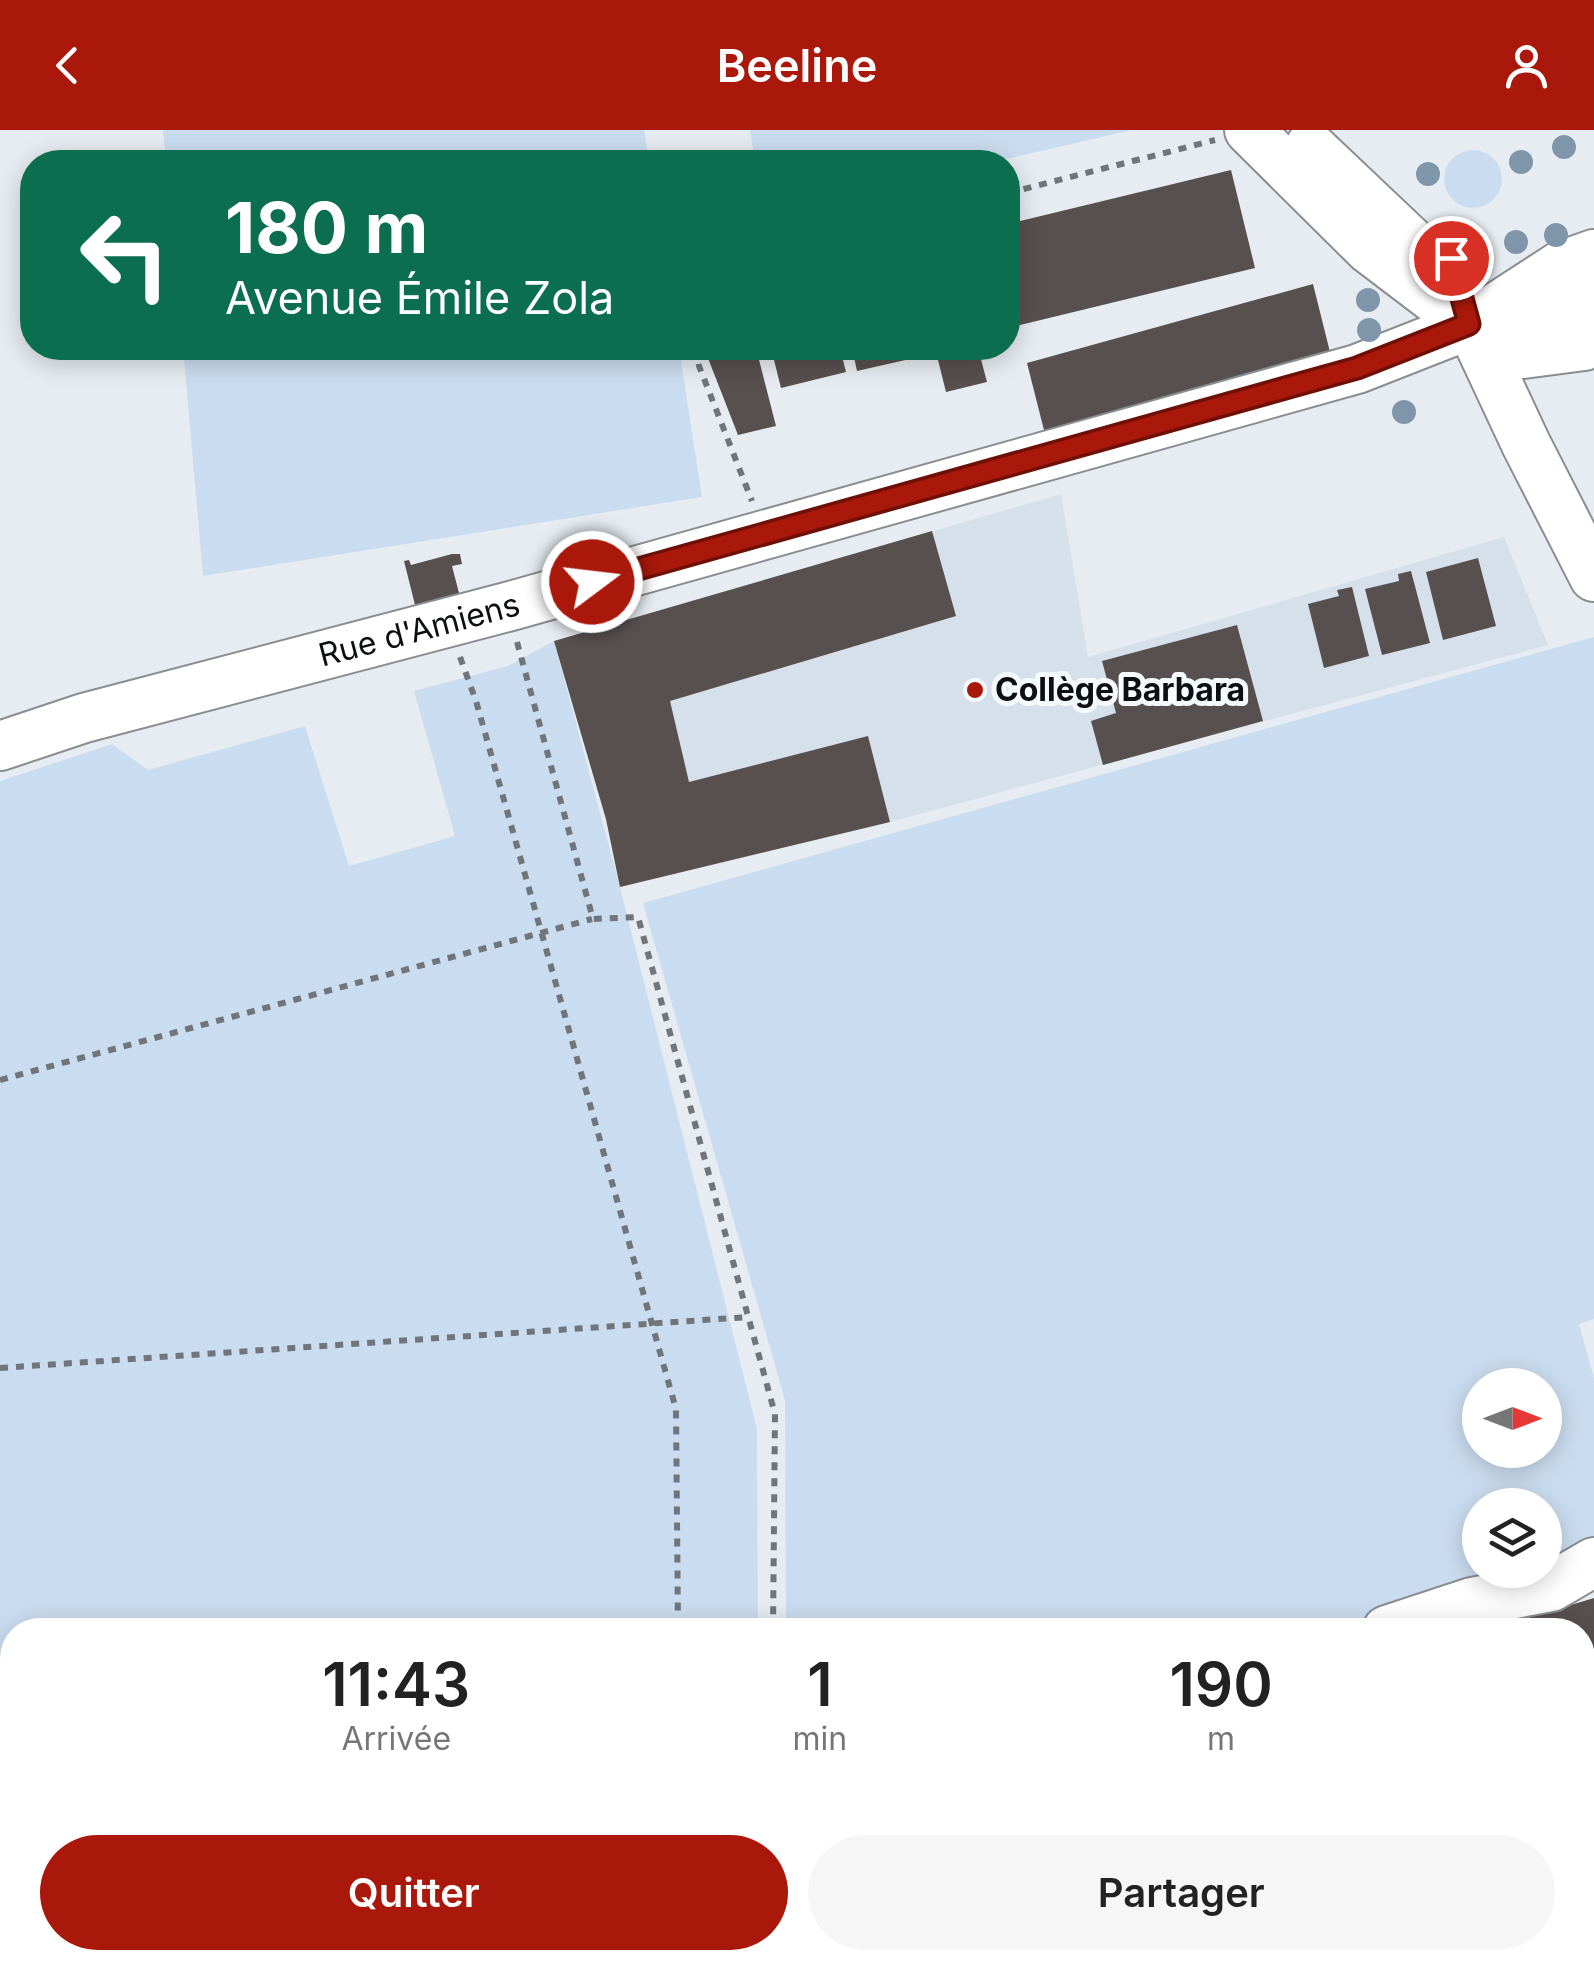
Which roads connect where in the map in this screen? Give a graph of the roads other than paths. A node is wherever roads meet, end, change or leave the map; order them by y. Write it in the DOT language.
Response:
graph roads {
  1 [pos="1293,130"];
  2 [pos="1314,130"];
  3 [pos="1249,131"];
  4 [pos="1594,254"];
  5 [pos="1476,296"];
  6 [pos="1585,318"];
  7 [pos="1594,577"];
  8 [pos="0,746"];
  9 [pos="1594,1562"];
  10 [pos="1423,1618"];
  1 -- 5 [label="street"];
  2 -- 5 [label="street"];
  3 -- 5 [label="street"];
  4 -- 5 [label="street, Rue d'Amiens"];
  5 -- 6 [label="street"];
  5 -- 7 [label="street"];
  5 -- 8 [label="street, Rue d'Amiens"];
  9 -- 10 [label="street"];
}
